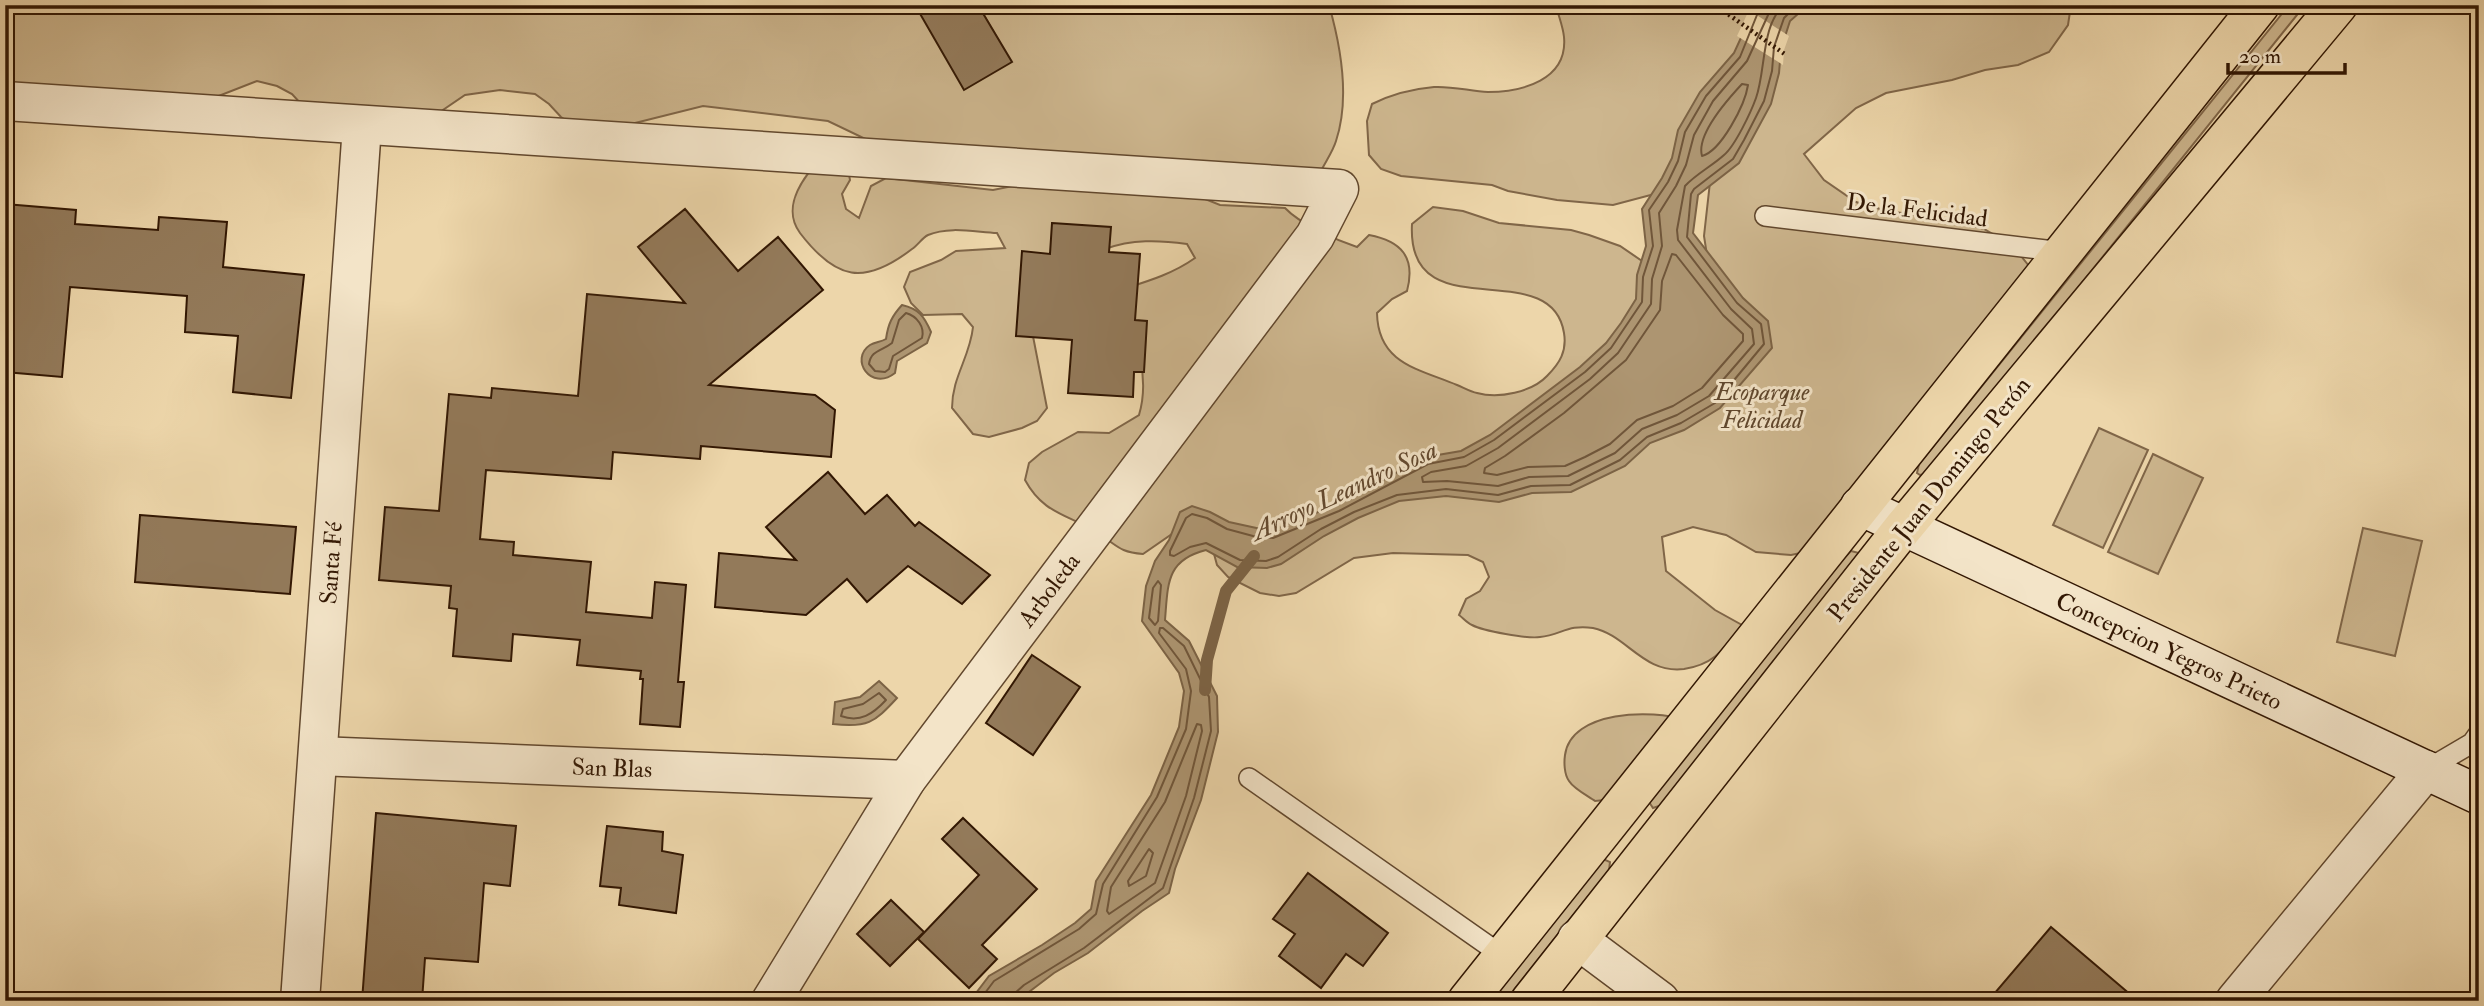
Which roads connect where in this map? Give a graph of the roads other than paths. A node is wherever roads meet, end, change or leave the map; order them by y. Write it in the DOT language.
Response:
graph roads {
  1 [pos="2260,5"];
  2 [pos="2338,5"];
  3 [pos="5,101"];
  4 [pos="362,126"];
  5 [pos="1765,216"];
  6 [pos="2063,252"];
  7 [pos="1860,506"];
  8 [pos="1903,528"];
  9 [pos="2479,733"];
  10 [pos="318,756"];
  11 [pos="2426,770"];
  12 [pos="1249,778"];
  13 [pos="906,780"];
  14 [pos="2479,795"];
  15 [pos="1618,811"];
  16 [pos="1656,839"];
  17 [pos="1577,939"];
  18 [pos="1503,956"];
  19 [pos="300,1001"];
  20 [pos="771,1001"];
  21 [pos="1467,1001"];
  22 [pos="1530,1001"];
  23 [pos="1660,1001"];
  24 [pos="2235,1001"];
  1 -- 6 [label="main road, Presidente Juan Domingo Perón"];
  2 -- 8 [label="main road, Presidente Juan Domingo Perón"];
  3 -- 4 [label="street"];
  4 -- 10 [label="street, Santa Fé"];
  4 -- 13 [label="street, Arboleda"];
  5 -- 6 [label="lane, De la Felicidad"];
  6 -- 7 [label="main road, Presidente Juan Domingo Perón"];
  7 -- 8 [label="street, Concepcion Yegros Prieto"];
  7 -- 15 [label="main road, Presidente Juan Domingo Perón"];
  8 -- 11 [label="street, Concepcion Yegros Prieto"];
  8 -- 16 [label="main road, Presidente Juan Domingo Perón"];
  9 -- 11 [label="lane"];
  10 -- 13 [label="street, San Blas"];
  10 -- 19 [label="street, Santa Fé"];
  11 -- 14 [label="street, Concepcion Yegros Prieto"];
  11 -- 24 [label="street"];
  12 -- 18 [label="lane"];
  13 -- 20 [label="street, Arboleda"];
  15 -- 16 [label="main road"];
  15 -- 18 [label="main road, Presidente Juan Domingo Perón"];
  16 -- 17 [label="main road, Presidente Juan Domingo Perón"];
  17 -- 22 [label="main road, Presidente Juan Domingo Perón"];
  17 -- 23 [label="street"];
  18 -- 21 [label="main road, Presidente Juan Domingo Perón"];
}
